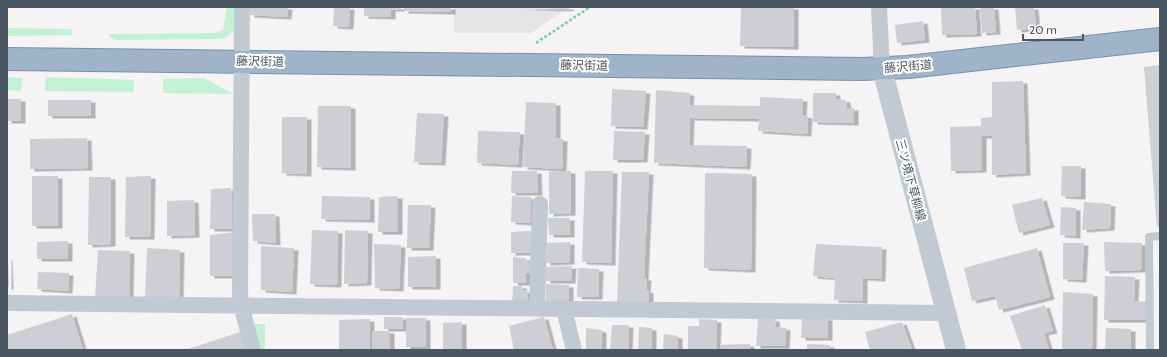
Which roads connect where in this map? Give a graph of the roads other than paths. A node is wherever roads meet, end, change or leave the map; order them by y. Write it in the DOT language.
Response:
graph roads {
  1 [pos="242,7"];
  2 [pos="879,7"];
  3 [pos="1160,39"];
  4 [pos="7,59"];
  5 [pos="242,61"];
  6 [pos="882,69"];
  7 [pos="540,204"];
  8 [pos="1160,236"];
  9 [pos="7,303"];
  10 [pos="241,305"];
  11 [pos="537,308"];
  12 [pos="564,309"];
  13 [pos="946,313"];
  14 [pos="253,350"];
  15 [pos="574,350"];
  16 [pos="956,350"];
  17 [pos="1150,350"];
  1 -- 5 [label="street"];
  2 -- 6 [label="street, 三ツ境下草柳線"];
  3 -- 6 [label="highway, 藤沢街道"];
  4 -- 5 [label="highway, 藤沢街道"];
  5 -- 6 [label="highway, 藤沢街道"];
  5 -- 10 [label="street"];
  6 -- 13 [label="street, 三ツ境下草柳線"];
  7 -- 11 [label="street"];
  8 -- 17 [label="lane"];
  9 -- 10 [label="street"];
  10 -- 11 [label="street"];
  10 -- 14 [label="street"];
  11 -- 12 [label="street"];
  12 -- 13 [label="street"];
  12 -- 15 [label="street"];
  13 -- 16 [label="street, 三ツ境下草柳線"];
}
